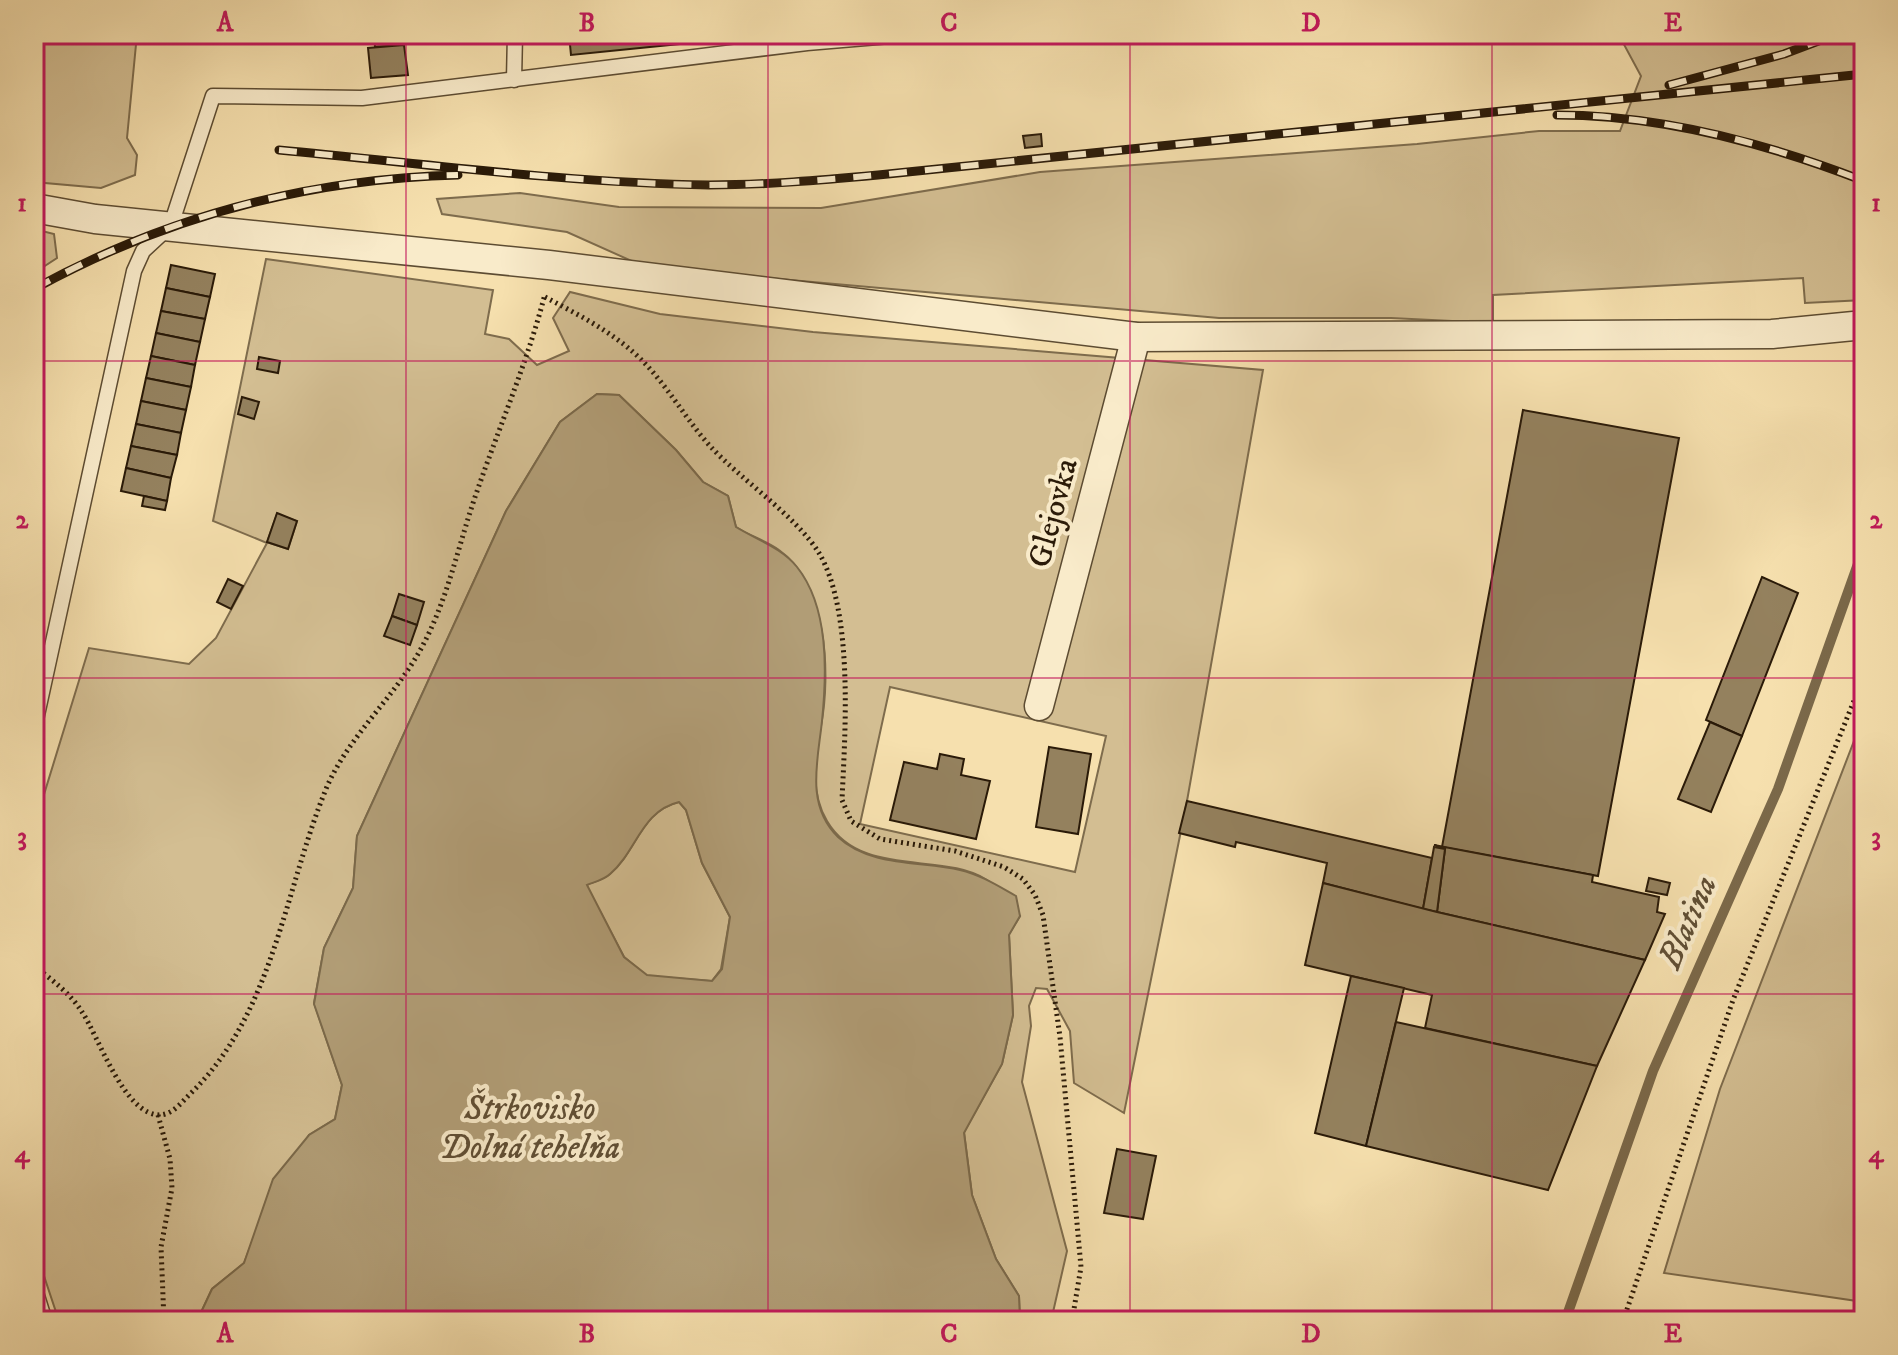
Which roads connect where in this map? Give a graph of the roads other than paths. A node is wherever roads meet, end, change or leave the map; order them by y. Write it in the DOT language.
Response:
graph roads {
  1 [pos="515,34"];
  2 [pos="913,34"];
  3 [pos="806,39"];
  4 [pos="514,80"];
  5 [pos="34,208"];
  6 [pos="171,225"];
  7 [pos="1864,325"];
  8 [pos="1136,337"];
  9 [pos="1039,706"];
  10 [pos="34,729"];
  11 [pos="34,1286"];
  12 [pos="45,1321"];
  1 -- 4 [label="lane"];
  2 -- 3 [label="lane"];
  3 -- 4 [label="lane"];
  4 -- 6 [label="lane"];
  5 -- 6 [label="street"];
  6 -- 8 [label="street"];
  6 -- 10 [label="lane"];
  7 -- 8 [label="street"];
  8 -- 9 [label="street, Glejovka"];
  11 -- 12 [label="lane"];
}
